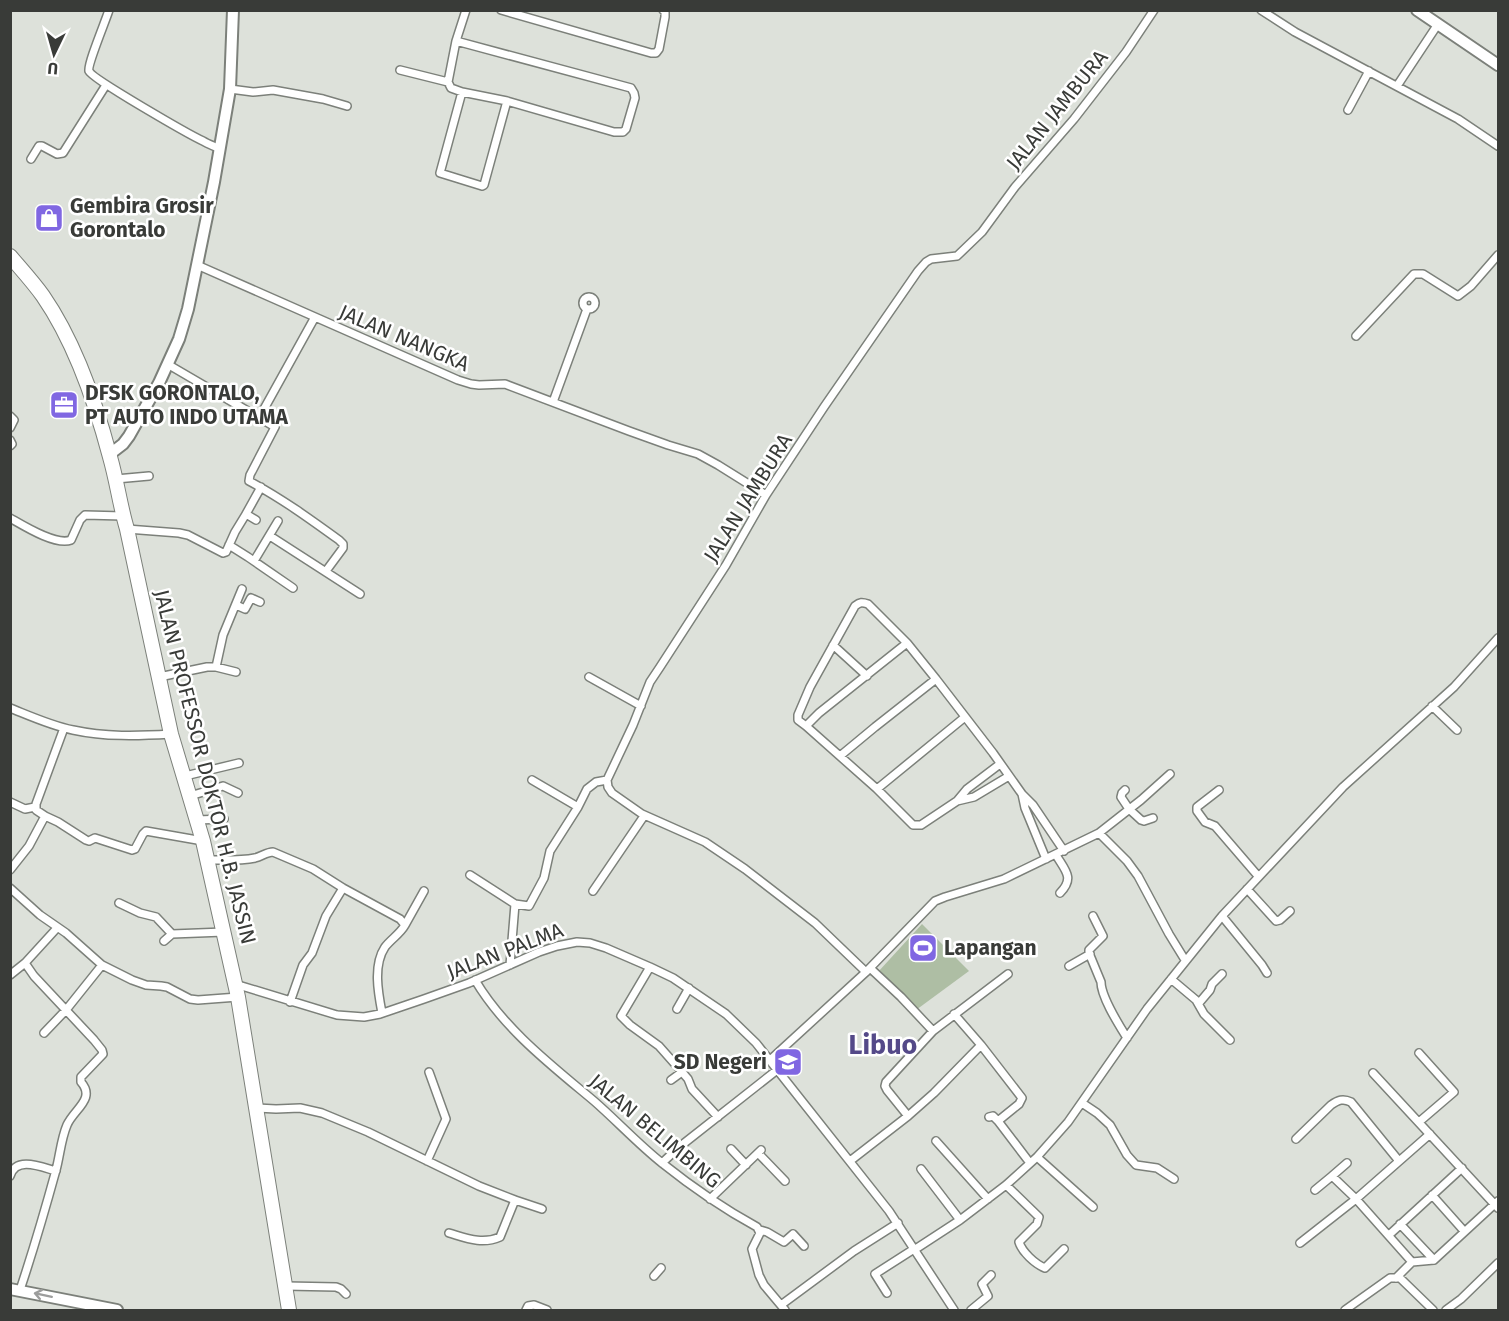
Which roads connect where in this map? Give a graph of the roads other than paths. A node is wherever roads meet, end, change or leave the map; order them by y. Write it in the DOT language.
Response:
graph roads {
  1 [pos="110,10"];
  2 [pos="233,10"];
  3 [pos="466,10"];
  4 [pos="663,10"];
  5 [pos="1154,10"];
  6 [pos="1262,10"];
  7 [pos="506,11"];
  8 [pos="1423,12"];
  9 [pos="1438,24"];
  10 [pos="456,40"];
  11 [pos="1498,65"];
  12 [pos="400,70"];
  13 [pos="1369,71"];
  14 [pos="448,82"];
  15 [pos="106,85"];
  16 [pos="1397,86"];
  17 [pos="230,89"];
  18 [pos="462,92"];
  19 [pos="507,101"];
  20 [pos="348,106"];
  21 [pos="1348,110"];
  22 [pos="1498,146"];
  23 [pos="220,149"];
  24 [pos="31,159"];
  25 [pos="1498,255"];
  26 [pos="10,256"];
  27 [pos="197,265"];
  28 [pos="587,309"];
  29 [pos="315,317"];
  30 [pos="1356,336"];
  31 [pos="169,364"];
  32 [pos="553,402"];
  33 [pos="264,410"];
  34 [pos="10,416"];
  35 [pos="10,428"];
  36 [pos="10,440"];
  37 [pos="10,446"];
  38 [pos="110,454"];
  39 [pos="149,476"];
  40 [pos="116,479"];
  41 [pos="261,487"];
  42 [pos="766,495"];
  43 [pos="246,514"];
  44 [pos="10,518"];
  45 [pos="255,520"];
  46 [pos="278,521"];
  47 [pos="125,522"];
  48 [pos="270,536"];
  49 [pos="229,545"];
  50 [pos="254,561"];
  51 [pos="326,571"];
  52 [pos="293,588"];
  53 [pos="242,589"];
  54 [pos="360,594"];
  55 [pos="260,602"];
  56 [pos="236,605"];
  57 [pos="1498,638"];
  58 [pos="907,643"];
  59 [pos="833,645"];
  60 [pos="216,667"];
  61 [pos="236,672"];
  62 [pos="159,676"];
  63 [pos="867,676"];
  64 [pos="589,677"];
  65 [pos="936,679"];
  66 [pos="641,706"];
  67 [pos="1432,706"];
  68 [pos="10,708"];
  69 [pos="965,717"];
  70 [pos="806,726"];
  71 [pos="64,728"];
  72 [pos="1457,730"];
  73 [pos="171,734"];
  74 [pos="840,756"];
  75 [pos="239,763"];
  76 [pos="1000,764"];
  77 [pos="988,773"];
  78 [pos="1170,774"];
  79 [pos="185,776"];
  80 [pos="1009,776"];
  81 [pos="532,780"];
  82 [pos="607,780"];
  83 [pos="995,784"];
  84 [pos="877,789"];
  85 [pos="1125,790"];
  86 [pos="1219,790"];
  87 [pos="238,793"];
  88 [pos="1022,794"];
  89 [pos="190,796"];
  90 [pos="957,801"];
  91 [pos="10,802"];
  92 [pos="35,807"];
  93 [pos="578,807"];
  94 [pos="1129,809"];
  95 [pos="45,816"];
  96 [pos="644,816"];
  97 [pos="1153,818"];
  98 [pos="224,819"];
  99 [pos="197,820"];
  100 [pos="1100,833"];
  101 [pos="203,841"];
  102 [pos="1064,851"];
  103 [pos="1056,855"];
  104 [pos="1046,859"];
  105 [pos="207,860"];
  106 [pos="10,870"];
  107 [pos="470,875"];
  108 [pos="1258,876"];
  109 [pos="10,888"];
  110 [pos="343,888"];
  111 [pos="1247,889"];
  112 [pos="424,891"];
  113 [pos="593,891"];
  114 [pos="1060,894"];
  115 [pos="119,903"];
  116 [pos="515,904"];
  117 [pos="1290,911"];
  118 [pos="1093,916"];
  119 [pos="1222,916"];
  120 [pos="405,926"];
  121 [pos="57,928"];
  122 [pos="224,932"];
  123 [pos="172,934"];
  124 [pos="164,941"];
  125 [pos="1090,954"];
  126 [pos="1185,960"];
  127 [pos="25,963"];
  128 [pos="102,965"];
  129 [pos="510,965"];
  130 [pos="650,966"];
  131 [pos="1069,966"];
  132 [pos="868,970"];
  133 [pos="1267,973"];
  134 [pos="1008,974"];
  135 [pos="1222,974"];
  136 [pos="10,975"];
  137 [pos="1171,979"];
  138 [pos="475,980"];
  139 [pos="689,988"];
  140 [pos="236,990"];
  141 [pos="290,1002"];
  142 [pos="1199,1003"];
  143 [pos="677,1009"];
  144 [pos="66,1010"];
  145 [pos="382,1013"];
  146 [pos="954,1014"];
  147 [pos="933,1031"];
  148 [pos="44,1033"];
  149 [pos="1127,1038"];
  150 [pos="1230,1040"];
  151 [pos="981,1045"];
  152 [pos="1419,1053"];
  153 [pos="770,1060"];
  154 [pos="777,1070"];
  155 [pos="429,1072"];
  156 [pos="682,1072"];
  157 [pos="1373,1073"];
  158 [pos="671,1080"];
  159 [pos="1082,1103"];
  160 [pos="257,1108"];
  161 [pos="908,1116"];
  162 [pos="718,1117"];
  163 [pos="989,1117"];
  164 [pos="998,1121"];
  165 [pos="1419,1122"];
  166 [pos="1430,1134"];
  167 [pos="1296,1139"];
  168 [pos="936,1141"];
  169 [pos="731,1149"];
  170 [pos="1036,1156"];
  171 [pos="427,1161"];
  172 [pos="850,1161"];
  173 [pos="1399,1161"];
  174 [pos="662,1163"];
  175 [pos="1030,1163"];
  176 [pos="1347,1163"];
  177 [pos="746,1165"];
  178 [pos="1462,1168"];
  179 [pos="921,1169"];
  180 [pos="56,1171"];
  181 [pos="10,1176"];
  182 [pos="1332,1176"];
  183 [pos="1174,1179"];
  184 [pos="784,1181"];
  185 [pos="1006,1185"];
  186 [pos="1315,1190"];
  187 [pos="1432,1195"];
  188 [pos="710,1199"];
  189 [pos="988,1199"];
  190 [pos="1356,1199"];
  191 [pos="515,1200"];
  192 [pos="1497,1204"];
  193 [pos="1093,1208"];
  194 [pos="542,1209"];
  195 [pos="960,1220"];
  196 [pos="898,1223"];
  197 [pos="1400,1224"];
  198 [pos="760,1230"];
  199 [pos="1464,1231"];
  200 [pos="449,1233"];
  201 [pos="1389,1235"];
  202 [pos="1300,1243"];
  203 [pos="804,1246"];
  204 [pos="914,1249"];
  205 [pos="1064,1249"];
  206 [pos="1434,1260"];
  207 [pos="1413,1262"];
  208 [pos="1498,1263"];
  209 [pos="661,1268"];
  210 [pos="991,1275"];
  211 [pos="654,1276"];
  212 [pos="1396,1278"];
  213 [pos="286,1286"];
  214 [pos="15,1289"];
  215 [pos="887,1293"];
  216 [pos="346,1294"];
  217 [pos="783,1308"];
  218 [pos="117,1311"];
  219 [pos="289,1311"];
  220 [pos="526,1311"];
  221 [pos="547,1311"];
  222 [pos="954,1311"];
  223 [pos="970,1311"];
  224 [pos="1346,1311"];
  225 [pos="1433,1311"];
  226 [pos="1446,1311"];
  1 -- 15 [label="street"];
  2 -- 17 [label="street"];
  3 -- 10 [label="street"];
  4 -- 7 [label="street"];
  5 -- 42 [label="street, JALAN JAMBURA"];
  6 -- 13 [label="street"];
  8 -- 9 [label="street"];
  9 -- 11 [label="street"];
  9 -- 16 [label="street"];
  10 -- 14 [label="street"];
  10 -- 19 [label="street"];
  12 -- 14 [label="street"];
  13 -- 16 [label="street"];
  13 -- 21 [label="street"];
  14 -- 18 [label="street"];
  15 -- 23 [label="street"];
  15 -- 24 [label="street"];
  16 -- 22 [label="street"];
  17 -- 20 [label="street"];
  17 -- 23 [label="street"];
  18 -- 19 [label="street"];
  18 -- 19 [label="street"];
  23 -- 27 [label="street"];
  25 -- 30 [label="street"];
  26 -- 38 [label="highway, JALAN PROFESSOR DOKTOR H.B. JASSIN"];
  27 -- 29 [label="street, JALAN NANGKA"];
  27 -- 31 [label="street"];
  28 -- 32 [label="street"];
  29 -- 32 [label="street, JALAN NANGKA"];
  29 -- 33 [label="street"];
  31 -- 38 [label="street"];
  31 -- 41 [label="street"];
  32 -- 42 [label="street, JALAN NANGKA"];
  34 -- 35 [label="street"];
  36 -- 37 [label="street"];
  38 -- 40 [label="highway, JALAN PROFESSOR DOKTOR H.B. JASSIN"];
  39 -- 40 [label="street"];
  40 -- 47 [label="highway, JALAN PROFESSOR DOKTOR H.B. JASSIN"];
  41 -- 43 [label="street"];
  41 -- 51 [label="street"];
  42 -- 66 [label="street, JALAN JAMBURA"];
  43 -- 45 [label="street"];
  43 -- 49 [label="street"];
  44 -- 47 [label="street"];
  46 -- 48 [label="street"];
  47 -- 49 [label="street"];
  47 -- 62 [label="highway, JALAN PROFESSOR DOKTOR H.B. JASSIN"];
  48 -- 50 [label="street"];
  48 -- 51 [label="street"];
  49 -- 50 [label="street"];
  50 -- 52 [label="street"];
  51 -- 54 [label="street"];
  53 -- 56 [label="street"];
  55 -- 56 [label="street"];
  56 -- 60 [label="street"];
  57 -- 67 [label="street"];
  58 -- 59 [label="street"];
  58 -- 63 [label="street"];
  58 -- 65 [label="street"];
  59 -- 63 [label="street"];
  59 -- 70 [label="street"];
  60 -- 61 [label="street"];
  60 -- 62 [label="street"];
  62 -- 73 [label="highway, JALAN PROFESSOR DOKTOR H.B. JASSIN"];
  63 -- 70 [label="street"];
  64 -- 66 [label="street"];
  65 -- 69 [label="street"];
  65 -- 74 [label="street"];
  66 -- 82 [label="street, JALAN JAMBURA"];
  67 -- 72 [label="street"];
  67 -- 108 [label="street"];
  68 -- 71 [label="street"];
  69 -- 76 [label="street"];
  69 -- 84 [label="street"];
  70 -- 74 [label="street"];
  71 -- 73 [label="street"];
  71 -- 92 [label="street"];
  73 -- 79 [label="highway, JALAN PROFESSOR DOKTOR H.B. JASSIN"];
  74 -- 84 [label="street"];
  75 -- 79 [label="street"];
  76 -- 77 [label="street"];
  76 -- 80 [label="street"];
  77 -- 83 [label="street"];
  77 -- 90 [label="street"];
  78 -- 94 [label="street"];
  79 -- 89 [label="highway, JALAN PROFESSOR DOKTOR H.B. JASSIN"];
  80 -- 83 [label="street"];
  80 -- 88 [label="street"];
  81 -- 93 [label="street"];
  82 -- 93 [label="street"];
  82 -- 96 [label="street"];
  83 -- 90 [label="street"];
  84 -- 90 [label="street"];
  85 -- 94 [label="street"];
  86 -- 108 [label="street"];
  87 -- 89 [label="street"];
  88 -- 102 [label="street"];
  88 -- 104 [label="street"];
  89 -- 99 [label="highway, JALAN PROFESSOR DOKTOR H.B. JASSIN"];
  91 -- 92 [label="street"];
  92 -- 95 [label="street"];
  93 -- 116 [label="street"];
  94 -- 97 [label="street"];
  94 -- 100 [label="street"];
  95 -- 101 [label="street"];
  95 -- 106 [label="street"];
  96 -- 113 [label="street"];
  96 -- 132 [label="street"];
  98 -- 99 [label="street"];
  99 -- 101 [label="highway, JALAN PROFESSOR DOKTOR H.B. JASSIN"];
  100 -- 102 [label="street"];
  100 -- 126 [label="street"];
  101 -- 105 [label="highway, JALAN PROFESSOR DOKTOR H.B. JASSIN"];
  102 -- 103 [label="street"];
  103 -- 104 [label="street"];
  103 -- 114 [label="street"];
  104 -- 132 [label="street"];
  105 -- 110 [label="street"];
  105 -- 122 [label="highway, JALAN PROFESSOR DOKTOR H.B. JASSIN"];
  107 -- 116 [label="street"];
  108 -- 111 [label="street"];
  109 -- 121 [label="street"];
  110 -- 120 [label="street"];
  110 -- 141 [label="street"];
  111 -- 117 [label="street"];
  111 -- 119 [label="street"];
  112 -- 120 [label="street"];
  115 -- 123 [label="street"];
  116 -- 129 [label="street"];
  118 -- 125 [label="street"];
  119 -- 126 [label="street"];
  119 -- 133 [label="street"];
  120 -- 145 [label="street"];
  121 -- 127 [label="street"];
  121 -- 128 [label="street"];
  122 -- 123 [label="street"];
  122 -- 140 [label="highway, JALAN PROFESSOR DOKTOR H.B. JASSIN"];
  123 -- 124 [label="street"];
  125 -- 131 [label="street"];
  125 -- 149 [label="street"];
  126 -- 137 [label="street"];
  127 -- 136 [label="street"];
  127 -- 144 [label="street"];
  128 -- 140 [label="street"];
  128 -- 144 [label="street"];
  129 -- 130 [label="street, JALAN PALMA"];
  129 -- 138 [label="street, JALAN PALMA"];
  130 -- 139 [label="street, JALAN PALMA"];
  130 -- 156 [label="street"];
  132 -- 147 [label="street"];
  132 -- 153 [label="street"];
  134 -- 146 [label="street"];
  135 -- 142 [label="street"];
  137 -- 142 [label="street"];
  137 -- 149 [label="street"];
  138 -- 145 [label="street, JALAN PALMA"];
  138 -- 174 [label="street, JALAN BELIMBING"];
  139 -- 143 [label="street"];
  139 -- 153 [label="street, JALAN PALMA"];
  140 -- 141 [label="street, JALAN PALMA"];
  140 -- 160 [label="highway, JALAN PROFESSOR DOKTOR H.B. JASSIN"];
  141 -- 145 [label="street, JALAN PALMA"];
  142 -- 150 [label="street"];
  144 -- 148 [label="street"];
  144 -- 180 [label="street"];
  146 -- 147 [label="street"];
  146 -- 151 [label="street"];
  147 -- 161 [label="street"];
  149 -- 159 [label="street"];
  151 -- 161 [label="street"];
  151 -- 164 [label="street"];
  152 -- 165 [label="street"];
  153 -- 154 [label="street, JALAN PALMA"];
  154 -- 162 [label="street"];
  154 -- 172 [label="street, JALAN PALMA"];
  155 -- 171 [label="street"];
  156 -- 158 [label="street"];
  156 -- 162 [label="street"];
  157 -- 165 [label="street"];
  159 -- 170 [label="street"];
  159 -- 183 [label="street"];
  160 -- 171 [label="street"];
  160 -- 213 [label="highway, JALAN PROFESSOR DOKTOR H.B. JASSIN"];
  161 -- 172 [label="street"];
  162 -- 174 [label="street"];
  163 -- 164 [label="street"];
  164 -- 175 [label="street"];
  165 -- 166 [label="street"];
  166 -- 173 [label="street"];
  166 -- 178 [label="street"];
  167 -- 173 [label="street"];
  168 -- 189 [label="street"];
  169 -- 177 [label="street"];
  170 -- 175 [label="street"];
  170 -- 193 [label="street"];
  171 -- 191 [label="street"];
  172 -- 196 [label="street, JALAN PALMA"];
  173 -- 190 [label="street"];
  174 -- 188 [label="street, JALAN BELIMBING"];
  175 -- 185 [label="street"];
  176 -- 182 [label="street"];
  177 -- 184 [label="street"];
  177 -- 188 [label="street"];
  178 -- 187 [label="street"];
  178 -- 192 [label="street"];
  179 -- 195 [label="street"];
  180 -- 181 [label="street"];
  180 -- 214 [label="street"];
  182 -- 186 [label="street"];
  182 -- 190 [label="street"];
  185 -- 189 [label="street"];
  185 -- 205 [label="street"];
  187 -- 197 [label="street"];
  187 -- 199 [label="street"];
  188 -- 198 [label="street, JALAN BELIMBING"];
  189 -- 195 [label="street"];
  190 -- 201 [label="street"];
  190 -- 202 [label="street"];
  191 -- 194 [label="street"];
  191 -- 200 [label="street"];
  192 -- 199 [label="street"];
  195 -- 204 [label="street"];
  196 -- 204 [label="street, JALAN PALMA"];
  196 -- 217 [label="street"];
  197 -- 201 [label="street"];
  197 -- 206 [label="street"];
  198 -- 203 [label="street, JALAN BELIMBING"];
  198 -- 217 [label="street"];
  199 -- 206 [label="street"];
  201 -- 207 [label="street"];
  204 -- 215 [label="street"];
  204 -- 222 [label="street, JALAN PALMA"];
  206 -- 207 [label="street"];
  207 -- 212 [label="street"];
  208 -- 226 [label="street"];
  209 -- 211 [label="street"];
  210 -- 223 [label="street"];
  212 -- 224 [label="street"];
  212 -- 225 [label="street"];
  213 -- 216 [label="street"];
  213 -- 219 [label="highway, JALAN PROFESSOR DOKTOR H.B. JASSIN"];
  218 -- 214 [label="street, one-way"];
  220 -- 221 [label="street"];
}
